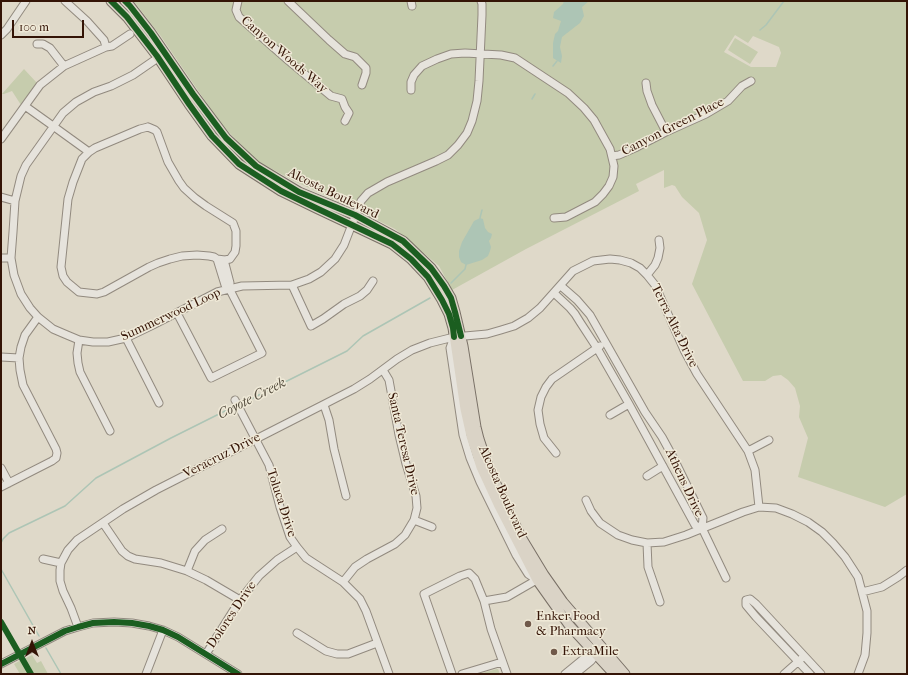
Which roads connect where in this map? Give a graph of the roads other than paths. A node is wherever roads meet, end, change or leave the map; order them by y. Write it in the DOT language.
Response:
graph roads {
  1 [pos="26,1"];
  2 [pos="65,1"];
  3 [pos="111,1"];
  4 [pos="125,1"];
  5 [pos="238,1"];
  6 [pos="288,1"];
  7 [pos="480,1"];
  8 [pos="130,34"];
  9 [pos="1,35"];
  10 [pos="37,44"];
  11 [pos="106,47"];
  12 [pos="480,53"];
  13 [pos="162,56"];
  14 [pos="64,66"];
  15 [pos="751,81"];
  16 [pos="646,83"];
  17 [pos="362,85"];
  18 [pos="410,90"];
  19 [pos="25,106"];
  20 [pos="345,120"];
  21 [pos="53,126"];
  22 [pos="666,132"];
  23 [pos="1,138"];
  24 [pos="89,152"];
  25 [pos="612,156"];
  26 [pos="1,197"];
  27 [pos="15,201"];
  28 [pos="355,216"];
  29 [pos="554,218"];
  30 [pos="352,225"];
  31 [pos="659,240"];
  32 [pos="1,258"];
  33 [pos="11,258"];
  34 [pos="220,260"];
  35 [pos="647,275"];
  36 [pos="373,281"];
  37 [pos="292,285"];
  38 [pos="561,286"];
  39 [pos="229,288"];
  40 [pos="554,293"];
  41 [pos="177,313"];
  42 [pos="38,317"];
  43 [pos="458,337"];
  44 [pos="126,338"];
  45 [pos="79,340"];
  46 [pos="606,343"];
  47 [pos="597,348"];
  48 [pos="1,357"];
  49 [pos="19,358"];
  50 [pos="383,370"];
  51 [pos="235,400"];
  52 [pos="159,403"];
  53 [pos="629,404"];
  54 [pos="324,405"];
  55 [pos="610,415"];
  56 [pos="110,431"];
  57 [pos="255,439"];
  58 [pos="769,440"];
  59 [pos="748,451"];
  60 [pos="556,453"];
  61 [pos="663,466"];
  62 [pos="1,468"];
  63 [pos="647,476"];
  64 [pos="9,483"];
  65 [pos="1,487"];
  66 [pos="346,496"];
  67 [pos="586,500"];
  68 [pos="759,507"];
  69 [pos="414,520"];
  70 [pos="103,523"];
  71 [pos="432,527"];
  72 [pos="702,528"];
  73 [pos="222,529"];
  74 [pos="647,543"];
  75 [pos="297,547"];
  76 [pos="43,559"];
  77 [pos="61,563"];
  78 [pos="907,570"];
  79 [pos="187,571"];
  80 [pos="541,578"];
  81 [pos="726,578"];
  82 [pos="343,582"];
  83 [pos="862,592"];
  84 [pos="240,600"];
  85 [pos="484,601"];
  86 [pos="660,602"];
  87 [pos="78,627"];
  88 [pos="163,630"];
  89 [pos="780,630"];
  90 [pos="297,633"];
  91 [pos="773,636"];
  92 [pos="377,643"];
  93 [pos="599,651"];
  94 [pos="206,654"];
  95 [pos="804,656"];
  96 [pos="502,662"];
  97 [pos="798,662"];
  98 [pos="1,664"];
  99 [pos="146,674"];
  100 [pos="238,674"];
  101 [pos="389,674"];
  102 [pos="452,674"];
  103 [pos="462,674"];
  104 [pos="507,674"];
  105 [pos="565,674"];
  106 [pos="575,674"];
  107 [pos="614,674"];
  108 [pos="625,674"];
  109 [pos="784,674"];
  110 [pos="810,674"];
  111 [pos="821,674"];
  112 [pos="858,674"];
  1 -- 9 [label="street"];
  2 -- 11 [label="street"];
  3 -- 13 [label="main road, Alcosta Boulevard"];
  4 -- 13 [label="main road, Alcosta Boulevard"];
  5 -- 20 [label="street, Canyon Woods Way"];
  6 -- 17 [label="street"];
  7 -- 12 [label="street, Summerwood Loop"];
  8 -- 11 [label="street"];
  10 -- 14 [label="street"];
  11 -- 14 [label="street"];
  12 -- 18 [label="street"];
  12 -- 25 [label="street"];
  12 -- 28 [label="street, Summerwood Loop"];
  13 -- 21 [label="street, Summerwood Loop"];
  13 -- 28 [label="main road, Alcosta Boulevard"];
  13 -- 30 [label="main road, Alcosta Boulevard"];
  14 -- 19 [label="street"];
  15 -- 22 [label="street, Canyon Green Place"];
  16 -- 22 [label="street"];
  19 -- 21 [label="street"];
  19 -- 23 [label="street"];
  21 -- 24 [label="street"];
  21 -- 27 [label="street, Summerwood Loop"];
  22 -- 25 [label="street, Canyon Green Place"];
  24 -- 34 [label="street"];
  24 -- 34 [label="street"];
  25 -- 29 [label="street"];
  26 -- 27 [label="street"];
  27 -- 33 [label="street, Summerwood Loop"];
  28 -- 30 [label="street, Summerwood Loop"];
  28 -- 43 [label="main road, Alcosta Boulevard"];
  30 -- 37 [label="street, Summerwood Loop"];
  30 -- 43 [label="main road, Alcosta Boulevard"];
  31 -- 35 [label="street"];
  32 -- 33 [label="street"];
  33 -- 42 [label="street, Summerwood Loop"];
  34 -- 39 [label="street"];
  35 -- 38 [label="street, Terra Alta Drive"];
  35 -- 59 [label="street, Terra Alta Drive"];
  36 -- 37 [label="street"];
  37 -- 39 [label="street, Summerwood Loop"];
  38 -- 40 [label="street, Terra Alta Drive"];
  38 -- 46 [label="street, Athens Drive"];
  39 -- 41 [label="street, Summerwood Loop"];
  39 -- 41 [label="street"];
  40 -- 43 [label="street, Terra Alta Drive"];
  40 -- 47 [label="street, Athens Drive"];
  41 -- 44 [label="street, Summerwood Loop"];
  42 -- 45 [label="street, Summerwood Loop"];
  42 -- 49 [label="street"];
  43 -- 50 [label="street, Veracruz Drive"];
  43 -- 80 [label="main road, Alcosta Boulevard"];
  43 -- 80 [label="street, Alcosta Boulevard"];
  44 -- 45 [label="street, Summerwood Loop"];
  44 -- 52 [label="street"];
  45 -- 56 [label="street"];
  46 -- 47 [label="street"];
  46 -- 72 [label="street, Athens Drive"];
  47 -- 53 [label="street, Athens Drive"];
  47 -- 60 [label="street"];
  48 -- 49 [label="street"];
  49 -- 64 [label="street"];
  50 -- 54 [label="street, Veracruz Drive"];
  50 -- 69 [label="street, Santa Teresa Drive"];
  51 -- 57 [label="street, Toluca Drive"];
  53 -- 55 [label="street"];
  53 -- 61 [label="street, Athens Drive"];
  54 -- 57 [label="street, Veracruz Drive"];
  54 -- 66 [label="street"];
  57 -- 70 [label="street, Veracruz Drive"];
  57 -- 75 [label="street, Toluca Drive"];
  58 -- 59 [label="street"];
  59 -- 68 [label="street, Terra Alta Drive"];
  61 -- 63 [label="street"];
  61 -- 72 [label="street, Athens Drive"];
  62 -- 64 [label="street"];
  64 -- 65 [label="street"];
  67 -- 74 [label="street"];
  68 -- 72 [label="street"];
  68 -- 83 [label="street"];
  69 -- 71 [label="street"];
  69 -- 82 [label="street, Santa Teresa Drive"];
  70 -- 77 [label="street, Veracruz Drive"];
  70 -- 79 [label="street"];
  72 -- 74 [label="street"];
  72 -- 81 [label="street"];
  73 -- 79 [label="street"];
  74 -- 86 [label="street"];
  75 -- 82 [label="street, Toluca Drive"];
  75 -- 84 [label="street, Dolores Drive"];
  76 -- 77 [label="street"];
  77 -- 87 [label="street"];
  78 -- 83 [label="street"];
  79 -- 84 [label="street"];
  80 -- 85 [label="street"];
  80 -- 93 [label="main road, Alcosta Boulevard"];
  82 -- 92 [label="street, Toluca Drive"];
  83 -- 112 [label="street"];
  84 -- 94 [label="street, Dolores Drive"];
  85 -- 96 [label="street"];
  85 -- 102 [label="street"];
  87 -- 88 [label="street"];
  87 -- 98 [label="street"];
  88 -- 94 [label="street"];
  88 -- 99 [label="street"];
  89 -- 91 [label="street"];
  89 -- 91 [label="street"];
  89 -- 95 [label="street"];
  90 -- 92 [label="street"];
  91 -- 97 [label="street"];
  92 -- 101 [label="street, Toluca Drive"];
  93 -- 105 [label="street"];
  93 -- 106 [label="street"];
  93 -- 107 [label="main road, Alcosta Boulevard"];
  93 -- 108 [label="main road, Alcosta Boulevard"];
  94 -- 100 [label="street"];
  95 -- 97 [label="street"];
  95 -- 111 [label="street"];
  96 -- 103 [label="street"];
  96 -- 104 [label="street"];
  97 -- 109 [label="street"];
  97 -- 110 [label="street"];
}
